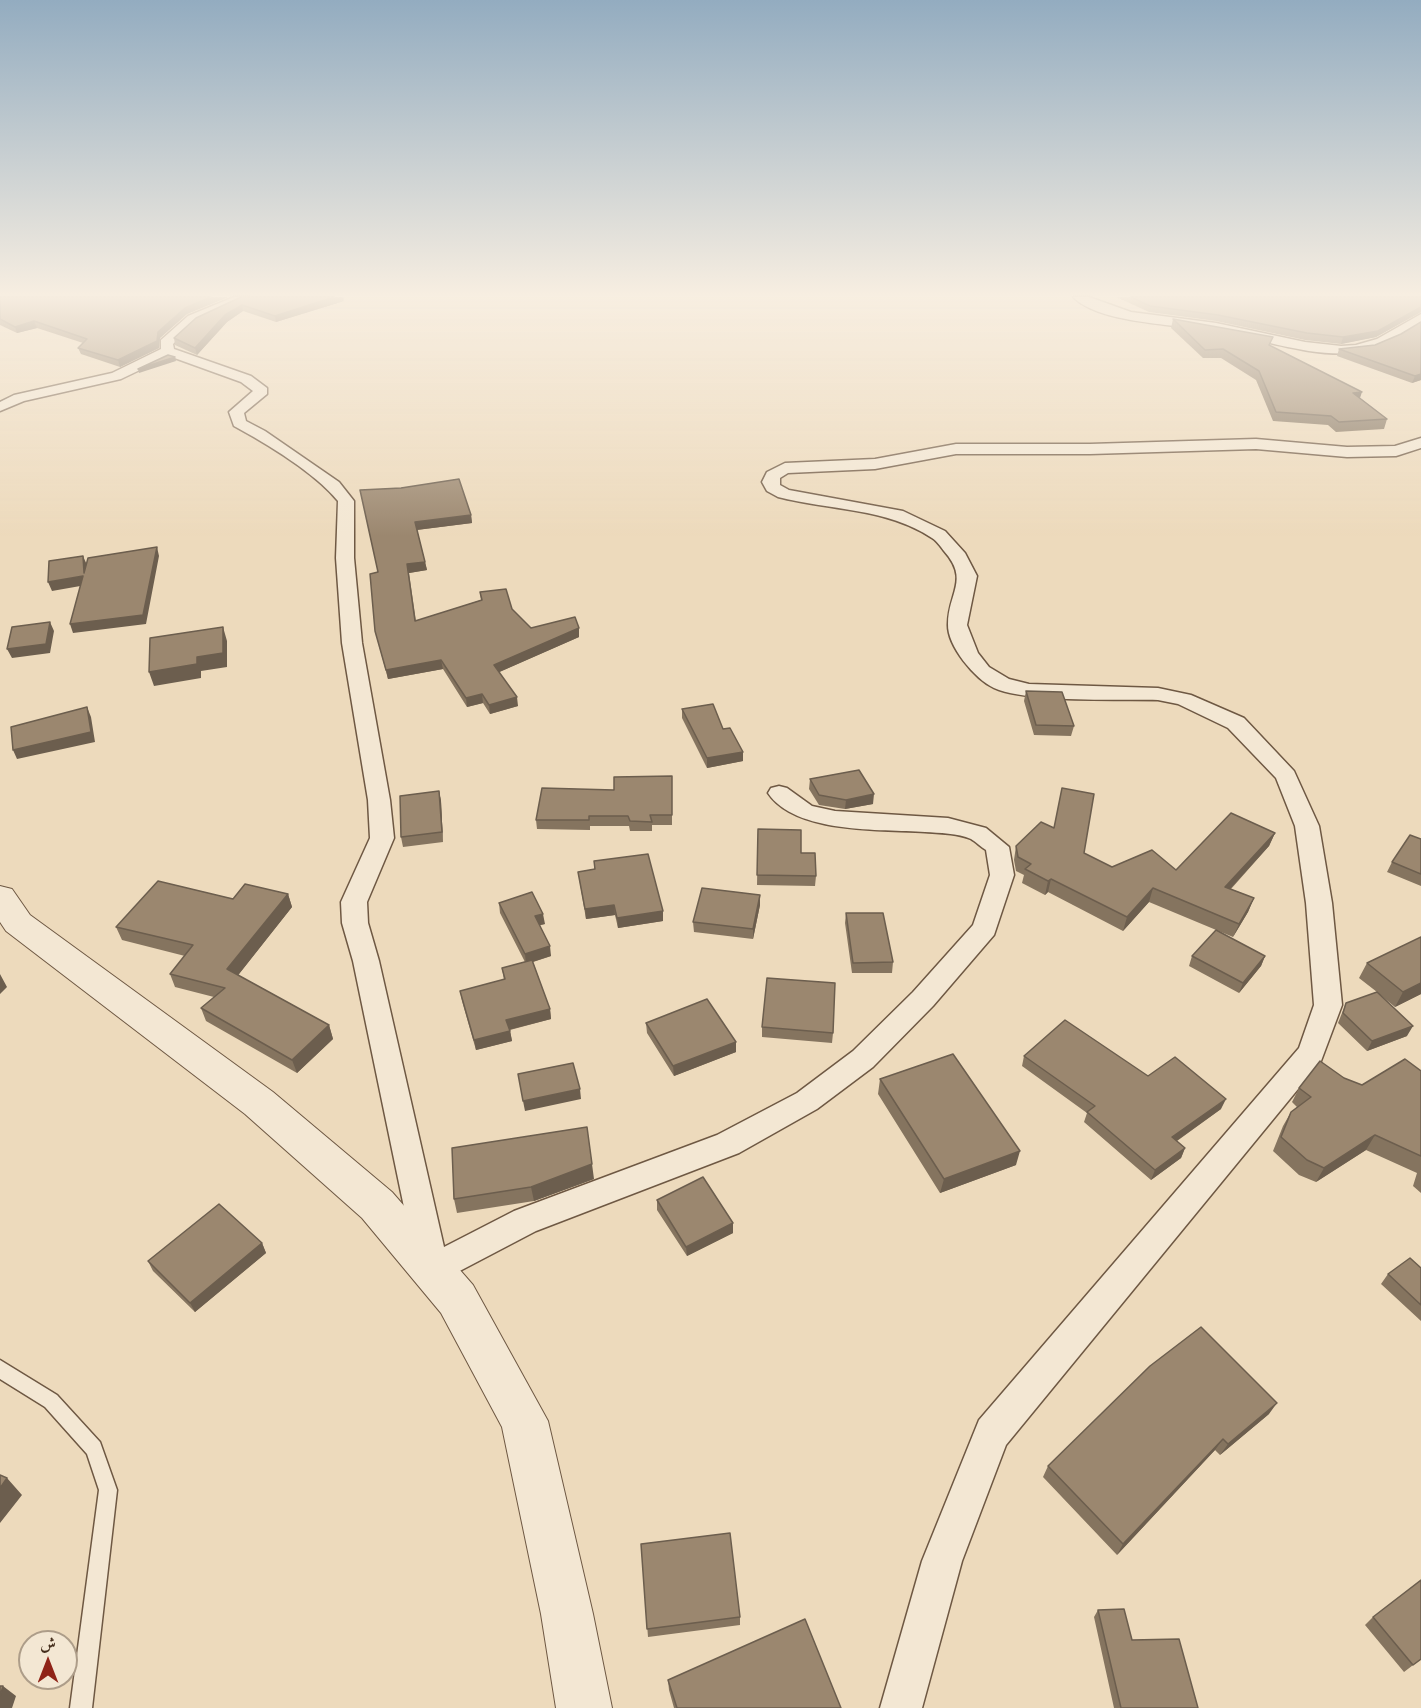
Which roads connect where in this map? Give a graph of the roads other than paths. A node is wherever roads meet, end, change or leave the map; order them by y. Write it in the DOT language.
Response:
graph roads {
  1 [pos="113,377"];
  2 [pos="240,377"];
  3 [pos="0,407"];
  4 [pos="1421,443"];
  5 [pos="779,793"];
  6 [pos="0,897"];
  7 [pos="433,1270"];
  8 [pos="0,1369"];
  9 [pos="81,1708"];
  10 [pos="584,1708"];
  11 [pos="901,1708"];
  1 -- 3 [label="street"];
  2 -- 7 [label="street"];
  4 -- 11 [label="street"];
  5 -- 7 [label="street"];
  6 -- 7 [label="street"];
  7 -- 10 [label="street"];
  8 -- 9 [label="lane"];
}
